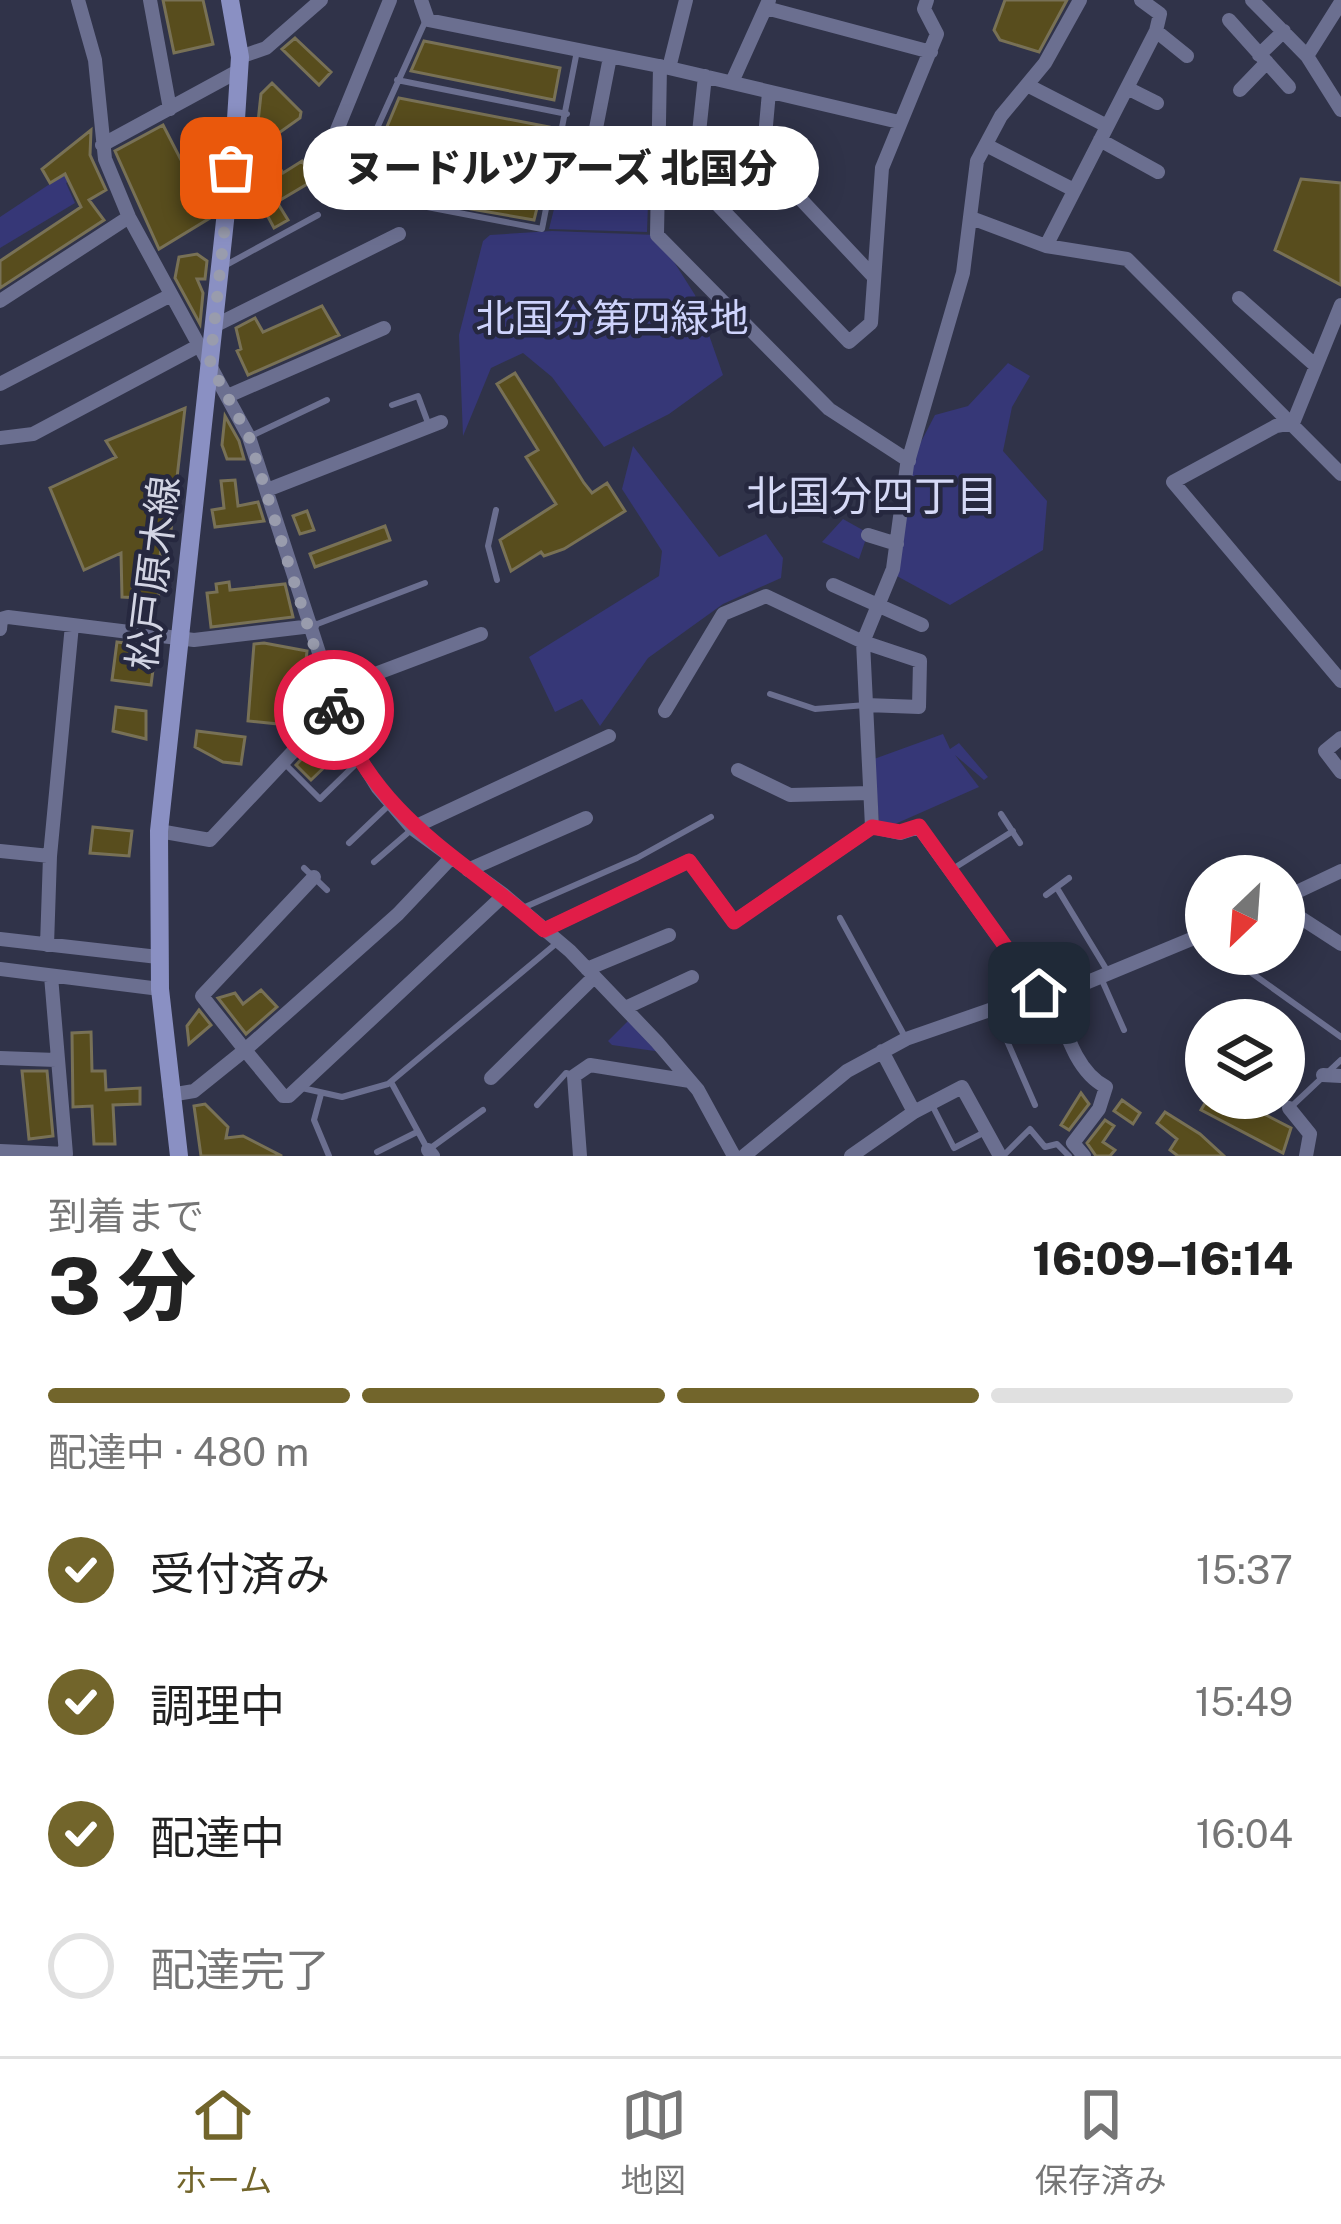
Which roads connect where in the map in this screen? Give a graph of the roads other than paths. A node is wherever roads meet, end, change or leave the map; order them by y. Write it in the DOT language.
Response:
graph roads {
  1 [pos="78,0"];
  2 [pos="150,0"];
  3 [pos="230,0"];
  4 [pos="322,0"];
  5 [pos="390,0"];
  6 [pos="421,0"];
  7 [pos="686,0"];
  8 [pos="928,0"];
  9 [pos="1080,0"];
  10 [pos="1141,0"];
  11 [pos="1252,0"];
  12 [pos="1341,2"];
  13 [pos="768,4"];
  14 [pos="428,20"];
  15 [pos="1229,20"];
  16 [pos="1156,31"];
  17 [pos="1284,32"];
  18 [pos="577,51"];
  19 [pos="931,52"];
  20 [pos="1187,56"];
  21 [pos="1307,56"];
  22 [pos="610,57"];
  23 [pos="1263,58"];
  24 [pos="240,63"];
  25 [pos="664,67"];
  26 [pos="1321,74"];
  27 [pos="705,76"];
  28 [pos="397,80"];
  29 [pos="732,82"];
  30 [pos="1027,85"];
  31 [pos="1341,86"];
  32 [pos="1289,87"];
  33 [pos="1127,88"];
  34 [pos="1240,90"];
  35 [pos="769,92"];
  36 [pos="1156,103"];
  37 [pos="170,109"];
  38 [pos="1341,110"];
  39 [pos="567,113"];
  40 [pos="899,122"];
  41 [pos="337,130"];
  42 [pos="1104,133"];
  43 [pos="102,145"];
  44 [pos="986,146"];
  45 [pos="658,165"];
  46 [pos="1158,172"];
  47 [pos="554,173"];
  48 [pos="1074,190"];
  49 [pos="391,200"];
  50 [pos="318,215"];
  51 [pos="129,217"];
  52 [pos="974,219"];
  53 [pos="399,234"];
  54 [pos="1046,245"];
  55 [pos="219,269"];
  56 [pos="872,275"];
  57 [pos="171,295"];
  58 [pos="1239,298"];
  59 [pos="0,301"];
  60 [pos="1341,305"];
  61 [pos="214,326"];
  62 [pos="384,328"];
  63 [pos="200,345"];
  64 [pos="210,364"];
  65 [pos="1316,366"];
  66 [pos="0,384"];
  67 [pos="230,395"];
  68 [pos="327,400"];
  69 [pos="392,405"];
  70 [pos="1293,423"];
  71 [pos="435,424"];
  72 [pos="249,437"];
  73 [pos="0,438"];
  74 [pos="909,460"];
  75 [pos="1341,474"];
  76 [pos="267,490"];
  77 [pos="496,510"];
  78 [pos="868,535"];
  79 [pos="897,544"];
  80 [pos="497,580"];
  81 [pos="425,583"];
  82 [pos="833,585"];
  83 [pos="879,604"];
  84 [pos="922,625"];
  85 [pos="72,626"];
  86 [pos="312,626"];
  87 [pos="0,629"];
  88 [pos="481,634"];
  89 [pos="178,639"];
  90 [pos="863,642"];
  91 [pos="1341,681"];
  92 [pos="330,691"];
  93 [pos="770,694"];
  94 [pos="866,705"];
  95 [pos="334,708"];
  96 [pos="665,711"];
  97 [pos="609,736"];
  98 [pos="1341,738"];
  99 [pos="361,759"];
  100 [pos="282,761"];
  101 [pos="738,770"];
  102 [pos="1341,772"];
  103 [pos="870,794"];
  104 [pos="390,804"];
  105 [pos="1001,814"];
  106 [pos="710,817"];
  107 [pos="586,818"];
  108 [pos="872,827"];
  109 [pos="412,828"];
  110 [pos="158,831"];
  111 [pos="1012,831"];
  112 [pos="349,843"];
  113 [pos="1021,843"];
  114 [pos="0,850"];
  115 [pos="50,856"];
  116 [pos="450,859"];
  117 [pos="374,862"];
  118 [pos="468,870"];
  119 [pos="948,872"];
  120 [pos="1341,872"];
  121 [pos="309,873"];
  122 [pos="1069,878"];
  123 [pos="1057,888"];
  124 [pos="1305,888"];
  125 [pos="328,890"];
  126 [pos="504,895"];
  127 [pos="1046,896"];
  128 [pos="520,909"];
  129 [pos="839,918"];
  130 [pos="1305,921"];
  131 [pos="544,930"];
  132 [pos="669,934"];
  133 [pos="0,939"];
  134 [pos="558,942"];
  135 [pos="1185,942"];
  136 [pos="1341,944"];
  137 [pos="46,945"];
  138 [pos="158,958"];
  139 [pos="0,969"];
  140 [pos="590,973"];
  141 [pos="1105,975"];
  142 [pos="1254,975"];
  143 [pos="51,976"];
  144 [pos="692,976"];
  145 [pos="160,989"];
  146 [pos="1045,992"];
  147 [pos="625,1008"];
  148 [pos="992,1008"];
  149 [pos="1124,1030"];
  150 [pos="1341,1037"];
  151 [pos="906,1039"];
  152 [pos="245,1050"];
  153 [pos="882,1051"];
  154 [pos="0,1058"];
  155 [pos="56,1060"];
  156 [pos="1341,1060"];
  157 [pos="1323,1075"];
  158 [pos="574,1076"];
  159 [pos="1341,1076"];
  160 [pos="491,1078"];
  161 [pos="691,1081"];
  162 [pos="391,1082"];
  163 [pos="298,1088"];
  164 [pos="1305,1092"];
  165 [pos="321,1094"];
  166 [pos="170,1095"];
  167 [pos="931,1103"];
  168 [pos="537,1105"];
  169 [pos="1035,1105"];
  170 [pos="483,1110"];
  171 [pos="914,1112"];
  172 [pos="1298,1119"];
  173 [pos="986,1132"];
  174 [pos="415,1133"];
  175 [pos="0,1151"];
  176 [pos="377,1152"];
  177 [pos="430,1153"];
  178 [pos="179,1156"];
  179 [pos="329,1156"];
  180 [pos="580,1156"];
  181 [pos="734,1156"];
  182 [pos="744,1156"];
  183 [pos="851,1156"];
  184 [pos="1001,1156"];
  185 [pos="1069,1156"];
  186 [pos="1084,1156"];
  187 [pos="1306,1156"];
  1 -- 43 [label="street"];
  2 -- 37 [label="street"];
  3 -- 24 [label="main road, 松戸原木線"];
  4 -- 24 [label="street"];
  5 -- 41 [label="street"];
  6 -- 14 [label="street"];
  7 -- 25 [label="street"];
  8 -- 19 [label="street"];
  9 -- 30 [label="street"];
  10 -- 16 [label="street"];
  11 -- 17 [label="street"];
  12 -- 21 [label="street"];
  13 -- 19 [label="street"];
  13 -- 29 [label="street"];
  14 -- 18 [label="street"];
  14 -- 28 [label="lane"];
  15 -- 23 [label="street"];
  16 -- 20 [label="street"];
  16 -- 33 [label="street"];
  17 -- 21 [label="street"];
  17 -- 23 [label="street"];
  18 -- 22 [label="street"];
  18 -- 39 [label="lane"];
  19 -- 40 [label="street"];
  21 -- 26 [label="street"];
  22 -- 25 [label="street"];
  22 -- 45 [label="street"];
  23 -- 32 [label="street"];
  23 -- 34 [label="street"];
  24 -- 37 [label="street"];
  24 -- 55 [label="main road, 松戸原木線"];
  25 -- 27 [label="street"];
  25 -- 45 [label="street"];
  26 -- 31 [label="street"];
  26 -- 38 [label="street"];
  27 -- 29 [label="street"];
  27 -- 56 [label="street"];
  28 -- 39 [label="lane"];
  28 -- 47 [label="lane"];
  29 -- 35 [label="street"];
  30 -- 42 [label="street"];
  30 -- 44 [label="street"];
  33 -- 36 [label="street"];
  33 -- 42 [label="street"];
  35 -- 40 [label="street"];
  35 -- 56 [label="street"];
  37 -- 43 [label="street"];
  39 -- 47 [label="lane"];
  40 -- 56 [label="street"];
  42 -- 46 [label="street"];
  42 -- 48 [label="street"];
  43 -- 51 [label="street"];
  44 -- 48 [label="street"];
  44 -- 52 [label="street"];
  45 -- 74 [label="street"];
  47 -- 49 [label="lane"];
  48 -- 54 [label="street"];
  50 -- 55 [label="lane"];
  51 -- 57 [label="street"];
  51 -- 59 [label="street"];
  52 -- 54 [label="street"];
  52 -- 74 [label="street"];
  53 -- 61 [label="street"];
  54 -- 70 [label="street"];
  55 -- 61 [label="main road, 松戸原木線"];
  57 -- 63 [label="street"];
  57 -- 66 [label="street"];
  58 -- 65 [label="street"];
  60 -- 65 [label="street"];
  61 -- 64 [label="main road, 松戸原木線"];
  62 -- 67 [label="street"];
  63 -- 64 [label="street"];
  63 -- 73 [label="street"];
  64 -- 67 [label="street"];
  64 -- 89 [label="main road, 松戸原木線"];
  65 -- 70 [label="street"];
  67 -- 72 [label="street"];
  68 -- 72 [label="lane"];
  69 -- 71 [label="lane"];
  70 -- 75 [label="street"];
  70 -- 91 [label="street"];
  71 -- 76 [label="street"];
  72 -- 76 [label="street"];
  74 -- 79 [label="street"];
  76 -- 86 [label="street"];
  77 -- 80 [label="lane"];
  78 -- 79 [label="street"];
  79 -- 83 [label="street"];
  81 -- 86 [label="lane"];
  82 -- 83 [label="street"];
  83 -- 84 [label="street"];
  83 -- 90 [label="street"];
  85 -- 87 [label="street"];
  85 -- 89 [label="street"];
  85 -- 115 [label="street"];
  86 -- 89 [label="street"];
  86 -- 92 [label="street"];
  88 -- 92 [label="street"];
  89 -- 110 [label="main road, 松戸原木線"];
  90 -- 94 [label="street"];
  90 -- 94 [label="street"];
  90 -- 96 [label="street"];
  92 -- 95 [label="street"];
  93 -- 94 [label="lane"];
  94 -- 103 [label="street"];
  95 -- 99 [label="street"];
  95 -- 100 [label="street"];
  97 -- 109 [label="street"];
  98 -- 102 [label="street"];
  99 -- 100 [label="lane"];
  99 -- 104 [label="street"];
  100 -- 110 [label="street"];
  101 -- 103 [label="street"];
  103 -- 108 [label="street"];
  104 -- 109 [label="street"];
  104 -- 112 [label="lane"];
  105 -- 111 [label="lane"];
  106 -- 128 [label="lane"];
  107 -- 118 [label="street"];
  108 -- 119 [label="street"];
  108 -- 131 [label="street"];
  109 -- 116 [label="street"];
  109 -- 117 [label="lane"];
  110 -- 138 [label="main road, 松戸原木線"];
  111 -- 113 [label="lane"];
  111 -- 119 [label="lane"];
  114 -- 115 [label="street"];
  115 -- 137 [label="street"];
  116 -- 118 [label="street"];
  116 -- 152 [label="street"];
  118 -- 126 [label="street"];
  119 -- 146 [label="street"];
  120 -- 124 [label="street"];
  121 -- 125 [label="lane"];
  121 -- 152 [label="street"];
  122 -- 123 [label="lane"];
  123 -- 127 [label="lane"];
  123 -- 141 [label="lane"];
  126 -- 128 [label="street"];
  126 -- 163 [label="street"];
  128 -- 131 [label="street"];
  129 -- 151 [label="lane"];
  130 -- 136 [label="street"];
  131 -- 134 [label="street"];
  132 -- 140 [label="street"];
  133 -- 137 [label="street"];
  134 -- 140 [label="street"];
  134 -- 162 [label="lane"];
  135 -- 141 [label="street"];
  137 -- 138 [label="street"];
  138 -- 145 [label="main road, 松戸原木線"];
  139 -- 143 [label="street"];
  140 -- 147 [label="street"];
  140 -- 160 [label="street"];
  141 -- 146 [label="street"];
  141 -- 149 [label="lane"];
  142 -- 150 [label="lane"];
  143 -- 145 [label="street"];
  143 -- 155 [label="street"];
  144 -- 147 [label="street"];
  145 -- 166 [label="main road, 松戸原木線"];
  146 -- 148 [label="street"];
  146 -- 186 [label="street"];
  147 -- 161 [label="street"];
  148 -- 151 [label="street"];
  148 -- 169 [label="lane"];
  151 -- 153 [label="street"];
  152 -- 163 [label="street"];
  152 -- 166 [label="street"];
  153 -- 171 [label="street"];
  153 -- 182 [label="street"];
  154 -- 155 [label="street"];
  155 -- 175 [label="street"];
  156 -- 157 [label="lane"];
  157 -- 159 [label="street"];
  157 -- 164 [label="lane"];
  158 -- 161 [label="street"];
  158 -- 168 [label="lane"];
  158 -- 180 [label="street"];
  161 -- 181 [label="street"];
  162 -- 165 [label="lane"];
  162 -- 174 [label="lane"];
  163 -- 165 [label="lane"];
  165 -- 179 [label="lane"];
  166 -- 178 [label="main road, 松戸原木線"];
  167 -- 171 [label="street"];
  167 -- 173 [label="street"];
  167 -- 173 [label="lane"];
  170 -- 177 [label="lane"];
  171 -- 183 [label="street"];
  172 -- 187 [label="street"];
  173 -- 184 [label="street"];
  174 -- 176 [label="lane"];
  174 -- 177 [label="lane"];
  184 -- 185 [label="lane"];
}
